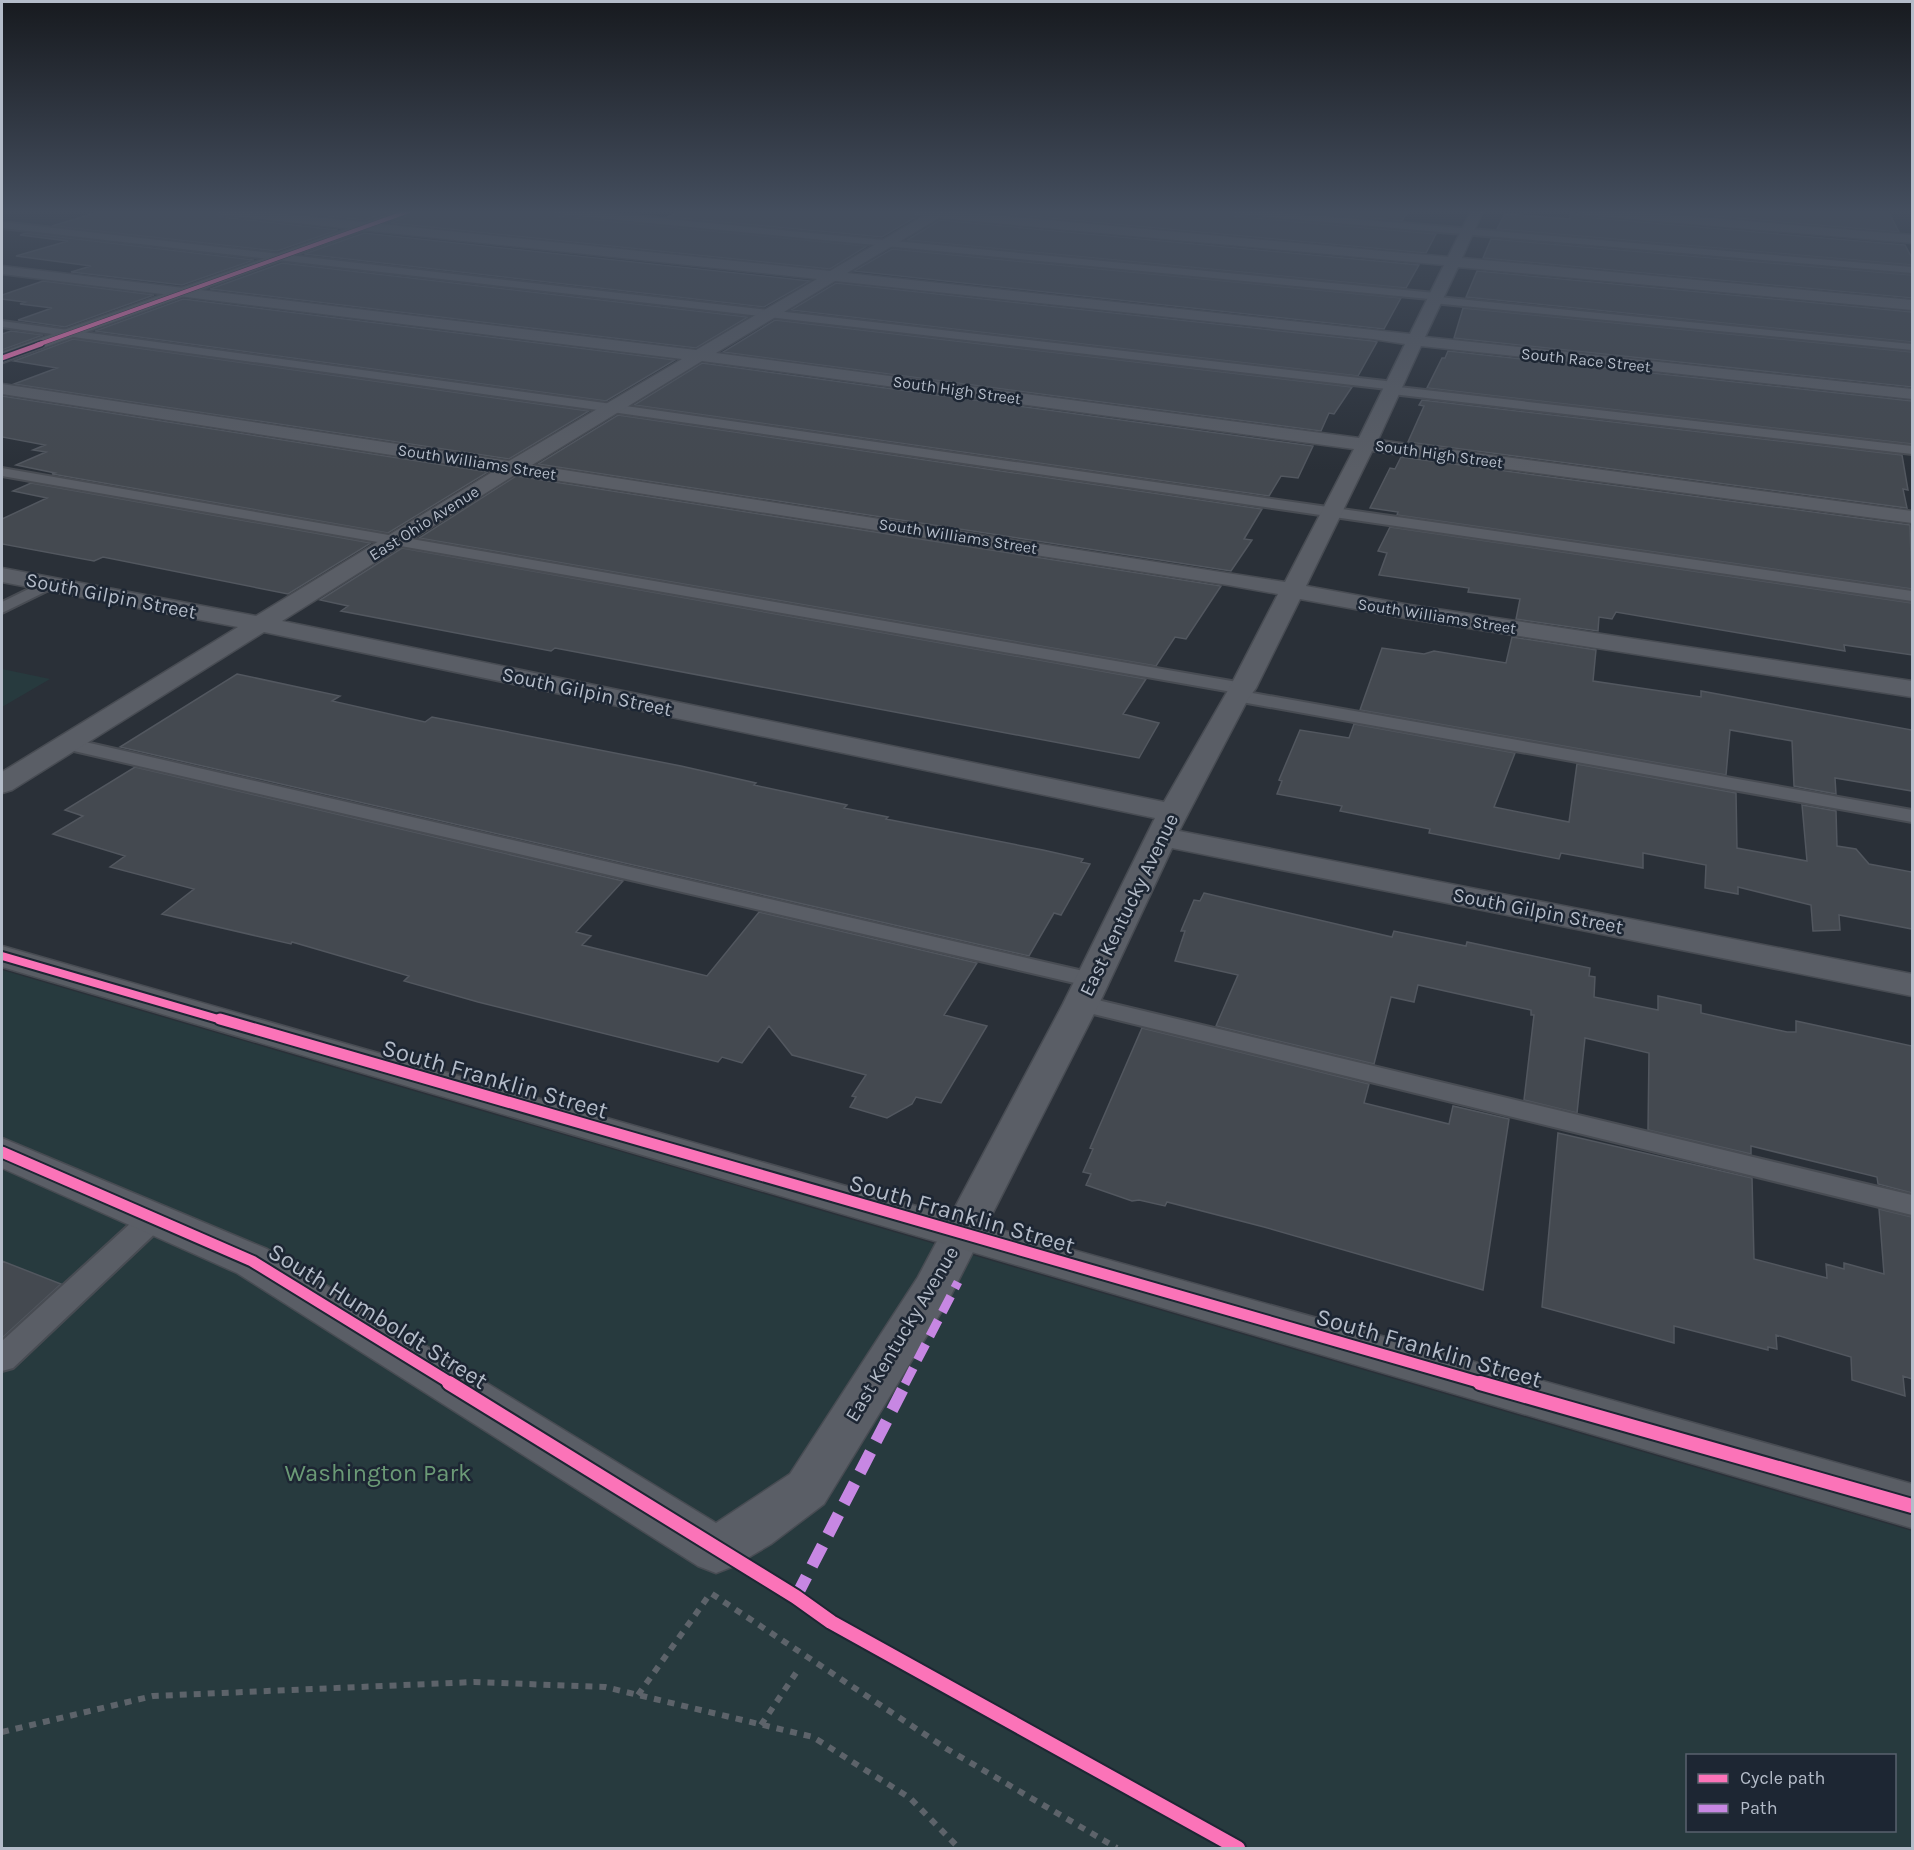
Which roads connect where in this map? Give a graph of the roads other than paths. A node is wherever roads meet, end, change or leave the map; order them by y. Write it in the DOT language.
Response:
graph roads {
  1 [pos="170,297"];
  2 [pos="218,297"];
  3 [pos="623,297"];
  4 [pos="797,297"];
  5 [pos="1020,297"];
  6 [pos="1427,297"];
  7 [pos="1830,297"];
  8 [pos="1434,298"];
  9 [pos="1912,305"];
  10 [pos="769,314"];
  11 [pos="2,324"];
  12 [pos="69,333"];
  13 [pos="1416,340"];
  14 [pos="1912,347"];
  15 [pos="700,356"];
  16 [pos="2,358"];
  17 [pos="1393,388"];
  18 [pos="2,389"];
  19 [pos="1912,394"];
  20 [pos="612,408"];
  21 [pos="1366,444"];
  22 [pos="1912,450"];
  23 [pos="514,467"];
  24 [pos="2,472"];
  25 [pos="1332,513"];
  26 [pos="1912,517"];
  27 [pos="393,542"];
  28 [pos="2,575"];
  29 [pos="49,584"];
  30 [pos="1293,592"];
  31 [pos="1912,596"];
  32 [pos="2,608"];
  33 [pos="259,624"];
  34 [pos="1912,689"];
  35 [pos="1240,692"];
  36 [pos="68,744"];
  37 [pos="2,784"];
  38 [pos="1912,816"];
  39 [pos="1168,825"];
  40 [pos="2,956"];
  41 [pos="1912,985"];
  42 [pos="1086,992"];
  43 [pos="2,1152"];
  44 [pos="1912,1205"];
  45 [pos="153,1218"];
  46 [pos="962,1235"];
  47 [pos="2,1359"];
  48 [pos="1912,1506"];
  49 [pos="716,1550"];
  1 -- 12 [label="street"];
  2 -- 15 [label="street, South High Street"];
  3 -- 10 [label="lane"];
  4 -- 10 [label="street, East Ohio Avenue"];
  5 -- 13 [label="street, South Race Street"];
  6 -- 8 [label="lane"];
  7 -- 9 [label="street"];
  8 -- 13 [label="street, East Kentucky Avenue"];
  8 -- 14 [label="lane"];
  10 -- 15 [label="street, East Ohio Avenue"];
  10 -- 17 [label="lane"];
  11 -- 12 [label="lane"];
  12 -- 16 [label="street"];
  12 -- 20 [label="lane"];
  13 -- 17 [label="street, East Kentucky Avenue"];
  13 -- 19 [label="street, South Race Street"];
  15 -- 20 [label="street, East Ohio Avenue"];
  15 -- 21 [label="street, South High Street"];
  17 -- 21 [label="street, East Kentucky Avenue"];
  17 -- 22 [label="lane"];
  18 -- 23 [label="street, South Williams Street"];
  20 -- 23 [label="street, East Ohio Avenue"];
  20 -- 25 [label="lane"];
  21 -- 25 [label="street, East Kentucky Avenue"];
  21 -- 26 [label="street, South High Street"];
  23 -- 27 [label="street, East Ohio Avenue"];
  23 -- 30 [label="street, South Williams Street"];
  24 -- 27 [label="lane"];
  25 -- 30 [label="street, East Kentucky Avenue"];
  25 -- 31 [label="lane"];
  27 -- 33 [label="street, East Ohio Avenue"];
  27 -- 35 [label="lane"];
  28 -- 29 [label="street, South Gilpin Street"];
  29 -- 32 [label="lane"];
  29 -- 33 [label="street, South Gilpin Street"];
  30 -- 34 [label="street, South Williams Street"];
  30 -- 35 [label="street, East Kentucky Avenue"];
  33 -- 36 [label="street, East Ohio Avenue"];
  33 -- 39 [label="street, South Gilpin Street"];
  35 -- 38 [label="lane"];
  35 -- 39 [label="street, East Kentucky Avenue"];
  36 -- 37 [label="street, East Ohio Avenue"];
  36 -- 42 [label="lane"];
  39 -- 41 [label="street, South Gilpin Street"];
  39 -- 42 [label="street, East Kentucky Avenue"];
  40 -- 46 [label="street, South Franklin Street"];
  42 -- 44 [label="lane"];
  42 -- 46 [label="street, East Kentucky Avenue"];
  43 -- 45 [label="street, South Humboldt Street"];
  45 -- 47 [label="lane"];
  45 -- 49 [label="street, South Humboldt Street"];
  46 -- 48 [label="street, South Franklin Street"];
  46 -- 49 [label="street, East Kentucky Avenue"];
}
